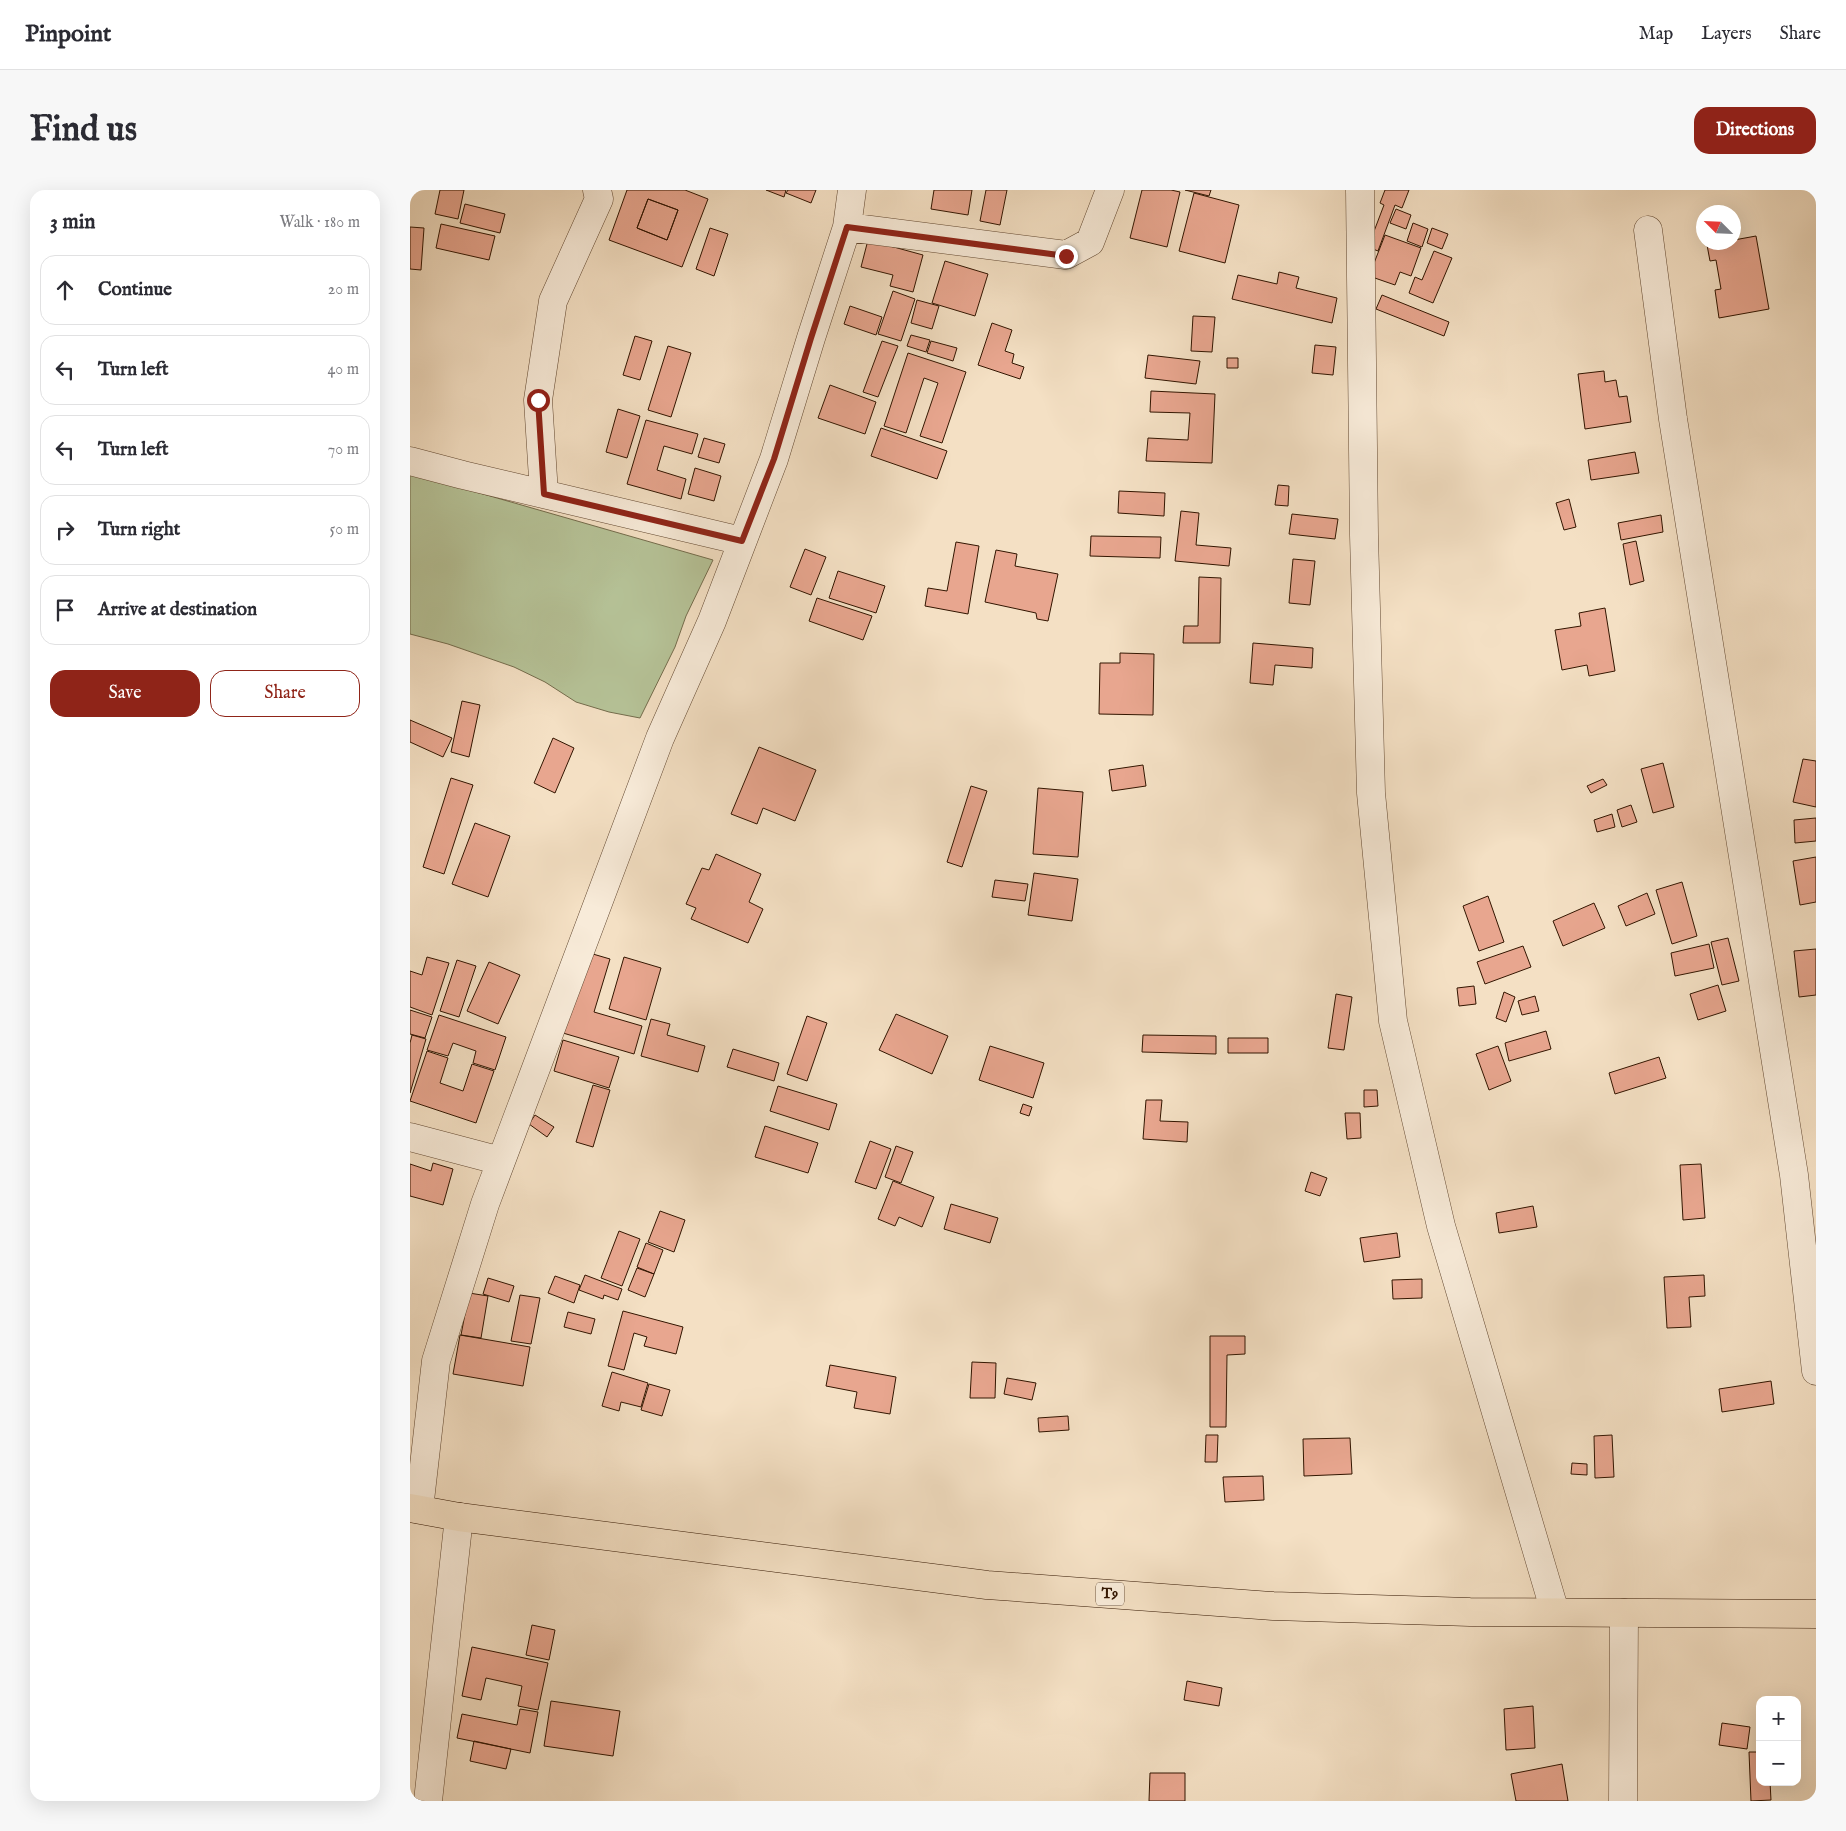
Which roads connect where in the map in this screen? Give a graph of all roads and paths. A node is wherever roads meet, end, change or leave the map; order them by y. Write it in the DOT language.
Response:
graph roads {
  1 [pos="597,190"];
  2 [pos="852,190"];
  3 [pos="1110,190"];
  4 [pos="1360,190"];
  5 [pos="847,227"];
  6 [pos="1648,230"];
  7 [pos="410,461"];
  8 [pos="544,494"];
  9 [pos="742,541"];
  10 [pos="410,1137"];
  11 [pos="501,1161"];
  12 [pos="1816,1371"];
  13 [pos="414,1508"];
  14 [pos="459,1517"];
  15 [pos="1555,1612"];
  16 [pos="1624,1613"];
  17 [pos="1816,1614"];
  18 [pos="428,1801"];
  19 [pos="1623,1801"];
  1 -- 8 [label="street"];
  2 -- 5 [label="street"];
  3 -- 5 [label="street"];
  4 -- 15 [label="street"];
  5 -- 9 [label="street"];
  6 -- 12 [label="street"];
  7 -- 8 [label="street"];
  8 -- 9 [label="street"];
  9 -- 11 [label="street"];
  10 -- 11 [label="street"];
  11 -- 13 [label="street"];
  13 -- 14 [label="highway, T9"];
  14 -- 15 [label="highway, T9"];
  14 -- 18 [label="street"];
  15 -- 16 [label="highway, T9"];
  16 -- 17 [label="highway, T9"];
  16 -- 19 [label="street"];
}
